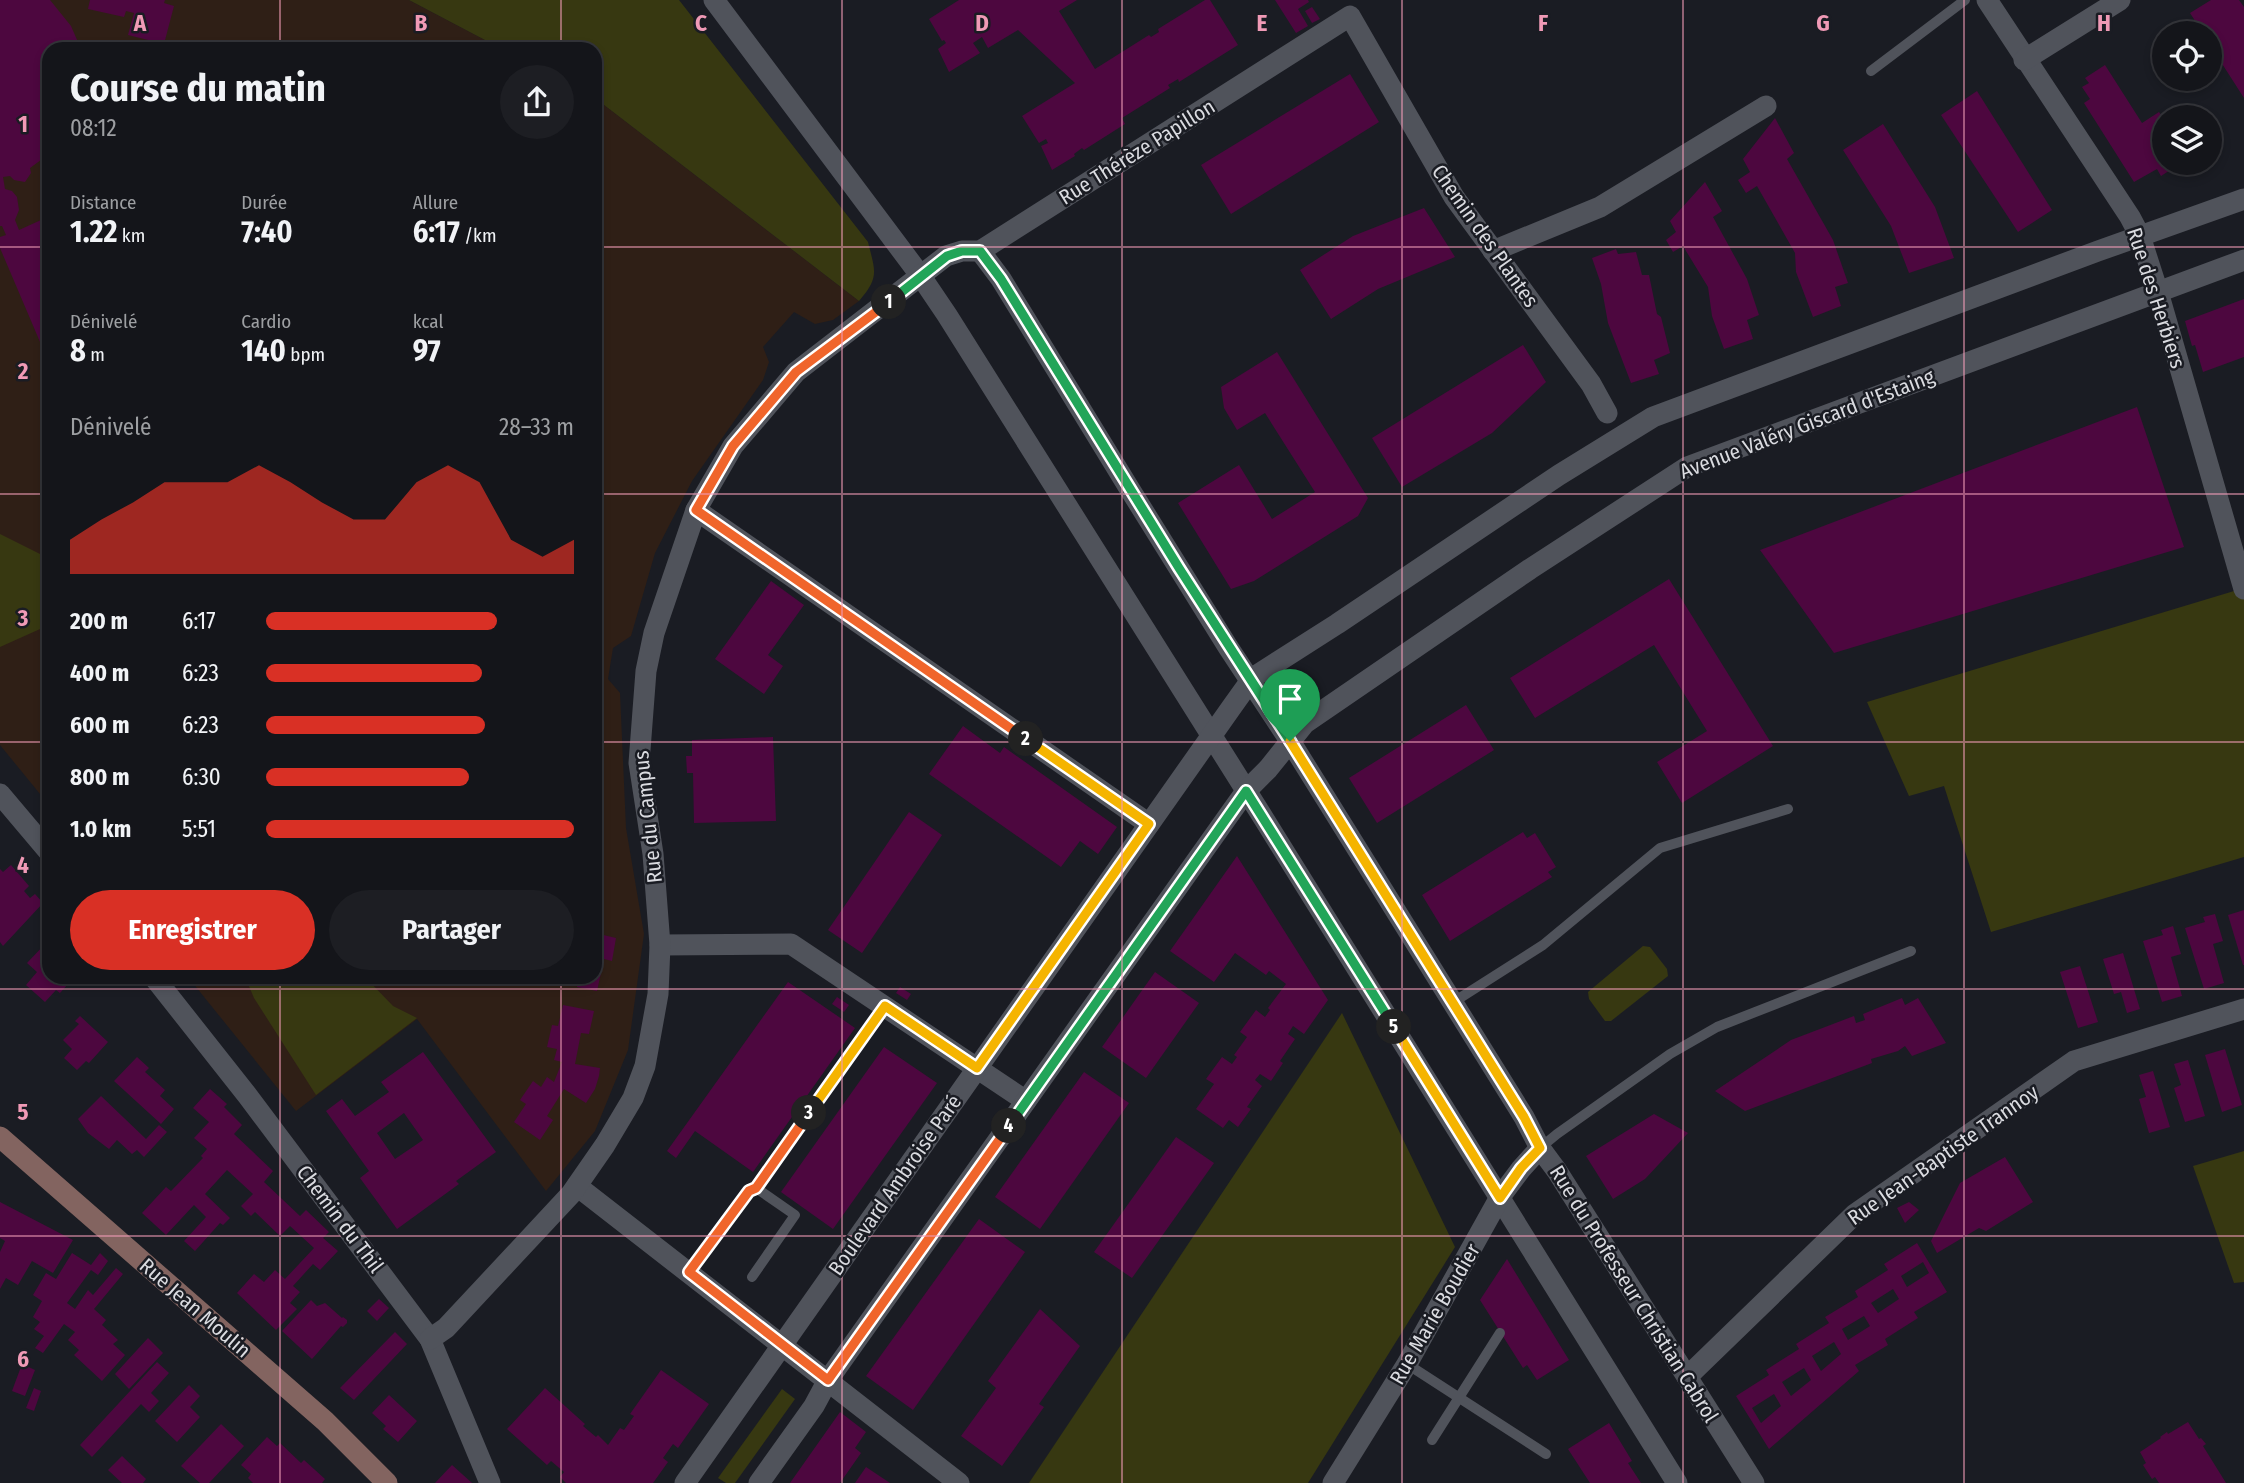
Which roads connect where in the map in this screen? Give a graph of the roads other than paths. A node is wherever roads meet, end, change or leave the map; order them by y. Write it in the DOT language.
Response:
graph roads {
  1 [pos="714,0"];
  2 [pos="1965,0"];
  3 [pos="1987,0"];
  4 [pos="2120,0"];
  5 [pos="1350,16"];
  6 [pos="2024,60"];
  7 [pos="1871,71"];
  8 [pos="1766,106"];
  9 [pos="2244,199"];
  10 [pos="2140,236"];
  11 [pos="980,251"];
  12 [pos="1493,251"];
  13 [pos="2244,260"];
  14 [pos="920,275"];
  15 [pos="2158,292"];
  16 [pos="1607,413"];
  17 [pos="696,510"];
  18 [pos="2244,589"];
  19 [pos="1251,680"];
  20 [pos="1211,736"];
  21 [pos="1290,741"];
  22 [pos="1246,791"];
  23 [pos="0,794"];
  24 [pos="1788,809"];
  25 [pos="1149,824"];
  26 [pos="42,844"];
  27 [pos="660,945"];
  28 [pos="1911,951"];
  29 [pos="159,984"];
  30 [pos="1452,1003"];
  31 [pos="885,1006"];
  32 [pos="2244,1009"];
  33 [pos="977,1068"];
  34 [pos="1026,1101"];
  35 [pos="0,1137"];
  36 [pos="1540,1148"];
  37 [pos="577,1185"];
  38 [pos="756,1188"];
  39 [pos="1500,1198"];
  40 [pos="689,1272"];
  41 [pos="752,1277"];
  42 [pos="1500,1334"];
  43 [pos="430,1339"];
  44 [pos="783,1344"];
  45 [pos="1408,1364"];
  46 [pos="1687,1377"];
  47 [pos="828,1380"];
  48 [pos="1460,1399"];
  49 [pos="1432,1440"];
  50 [pos="1546,1454"];
  51 [pos="387,1483"];
  52 [pos="490,1483"];
  53 [pos="685,1483"];
  54 [pos="760,1483"];
  55 [pos="959,1483"];
  56 [pos="1334,1483"];
  57 [pos="1678,1483"];
  58 [pos="1754,1483"];
  1 -- 14 [label="street"];
  2 -- 7 [label="lane"];
  3 -- 6 [label="street, Rue des Herbiers"];
  4 -- 6 [label="street"];
  5 -- 11 [label="street, Rue Thérèze Papillon"];
  5 -- 12 [label="street, Chemin des Plantes"];
  6 -- 10 [label="street, Rue des Herbiers"];
  8 -- 12 [label="street"];
  9 -- 10 [label="street"];
  10 -- 15 [label="street, Rue des Herbiers"];
  10 -- 19 [label="street"];
  11 -- 14 [label="street, Rue Thérèze Papillon"];
  11 -- 19 [label="street, Rue du Professeur Christian Cabrol"];
  12 -- 16 [label="street, Chemin des Plantes"];
  13 -- 15 [label="street, Avenue Valéry Giscard d'Estaing"];
  14 -- 17 [label="street, Rue du Campus"];
  14 -- 20 [label="street"];
  15 -- 18 [label="street, Rue des Herbiers"];
  15 -- 21 [label="street, Avenue Valéry Giscard d'Estaing"];
  17 -- 25 [label="street"];
  17 -- 27 [label="street, Rue du Campus"];
  19 -- 20 [label="street, Boulevard Ambroise Paré"];
  19 -- 21 [label="street, Rue du Professeur Christian Cabrol"];
  20 -- 22 [label="street"];
  20 -- 25 [label="street, Boulevard Ambroise Paré"];
  21 -- 22 [label="street, Avenue Valéry Giscard d'Estaing"];
  21 -- 30 [label="street, Rue du Professeur Christian Cabrol"];
  22 -- 34 [label="street"];
  22 -- 39 [label="street"];
  23 -- 26 [label="street"];
  24 -- 30 [label="lane"];
  25 -- 33 [label="street, Boulevard Ambroise Paré"];
  27 -- 31 [label="street"];
  27 -- 37 [label="street, Rue du Campus"];
  28 -- 36 [label="lane"];
  29 -- 43 [label="street, Chemin du Thil"];
  30 -- 36 [label="street, Rue du Professeur Christian Cabrol"];
  31 -- 33 [label="street"];
  31 -- 38 [label="lane"];
  32 -- 46 [label="street, Rue Jean-Baptiste Trannoy"];
  33 -- 34 [label="street"];
  33 -- 44 [label="street, Boulevard Ambroise Paré"];
  34 -- 47 [label="street"];
  35 -- 51 [label="main road, Rue Jean Moulin"];
  36 -- 39 [label="street, Rue Marie Boudier"];
  36 -- 46 [label="street, Rue du Professeur Christian Cabrol"];
  37 -- 40 [label="street"];
  37 -- 43 [label="street, Rue du Campus"];
  38 -- 40 [label="lane"];
  38 -- 41 [label="lane"];
  39 -- 45 [label="street, Rue Marie Boudier"];
  39 -- 57 [label="street"];
  40 -- 44 [label="street"];
  42 -- 48 [label="lane"];
  43 -- 52 [label="street, Chemin du Thil"];
  44 -- 47 [label="street"];
  44 -- 53 [label="street, Boulevard Ambroise Paré"];
  45 -- 48 [label="lane"];
  45 -- 56 [label="street, Rue Marie Boudier"];
  46 -- 58 [label="street, Rue du Professeur Christian Cabrol"];
  47 -- 54 [label="street"];
  47 -- 55 [label="street"];
  48 -- 49 [label="lane"];
  48 -- 50 [label="lane"];
}
